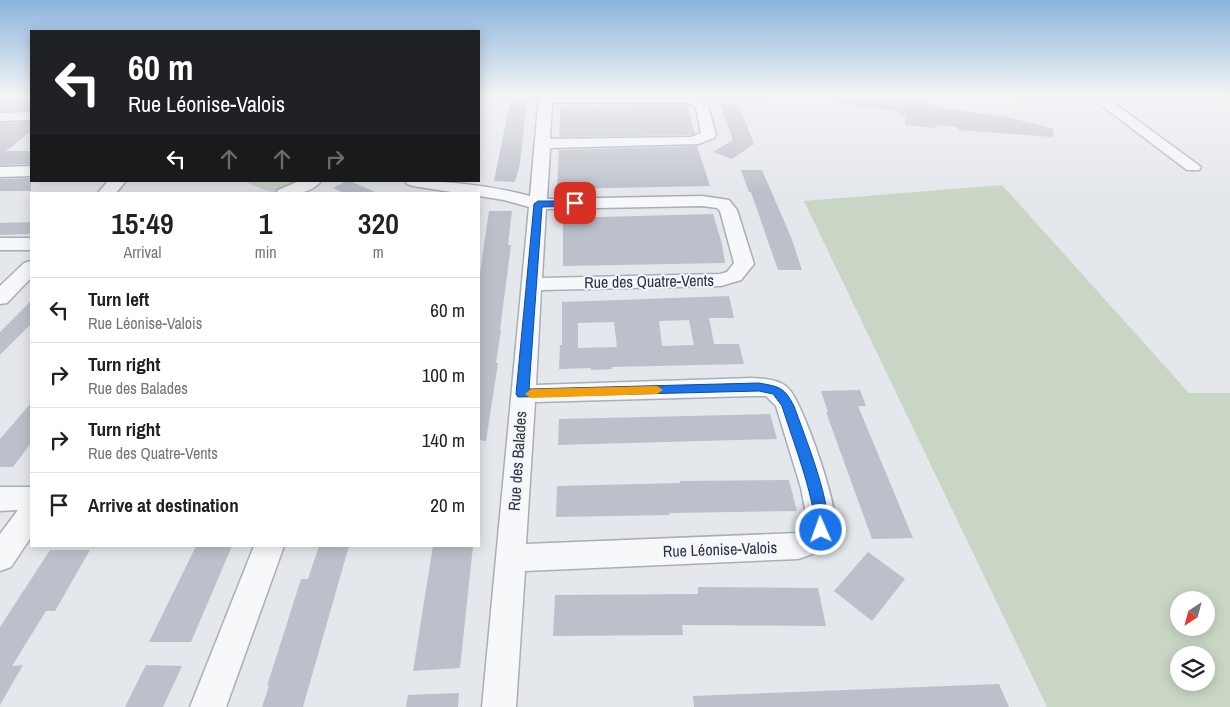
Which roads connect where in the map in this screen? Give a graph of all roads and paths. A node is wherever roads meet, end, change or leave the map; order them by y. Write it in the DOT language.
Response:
graph roads {
  1 [pos="543,128"];
  2 [pos="708,128"];
  3 [pos="1139,128"];
  4 [pos="542,144"];
  5 [pos="1192,166"];
  6 [pos="30,171"];
  7 [pos="0,172"];
  8 [pos="117,182"];
  9 [pos="311,182"];
  10 [pos="416,186"];
  11 [pos="108,192"];
  12 [pos="288,192"];
  13 [pos="476,192"];
  14 [pos="480,192"];
  15 [pos="538,204"];
  16 [pos="0,244"];
  17 [pos="30,244"];
  18 [pos="30,268"];
  19 [pos="531,284"];
  20 [pos="0,298"];
  21 [pos="522,394"];
  22 [pos="30,498"];
  23 [pos="0,499"];
  24 [pos="30,515"];
  25 [pos="269,547"];
  26 [pos="0,558"];
  27 [pos="510,558"];
  28 [pos="208,707"];
  29 [pos="499,707"];
  1 -- 4 [label="street, Rue des Balades"];
  2 -- 4 [label="street"];
  3 -- 5 [label="street"];
  4 -- 15 [label="street, Rue des Balades"];
  6 -- 7 [label="street"];
  8 -- 11 [label="street"];
  9 -- 12 [label="street"];
  10 -- 13 [label="street, Rue des Quatre-Vents"];
  14 -- 15 [label="street, Rue des Quatre-Vents"];
  15 -- 19 [label="street, Rue des Balades"];
  15 -- 19 [label="street, Rue des Quatre-Vents"];
  16 -- 17 [label="street"];
  18 -- 20 [label="street"];
  19 -- 21 [label="street, Rue des Balades"];
  21 -- 27 [label="street, Rue des Balades"];
  21 -- 27 [label="street, Rue Léonise-Valois"];
  22 -- 23 [label="street"];
  24 -- 26 [label="street"];
  25 -- 28 [label="street"];
  27 -- 29 [label="street, Rue des Balades"];
}
